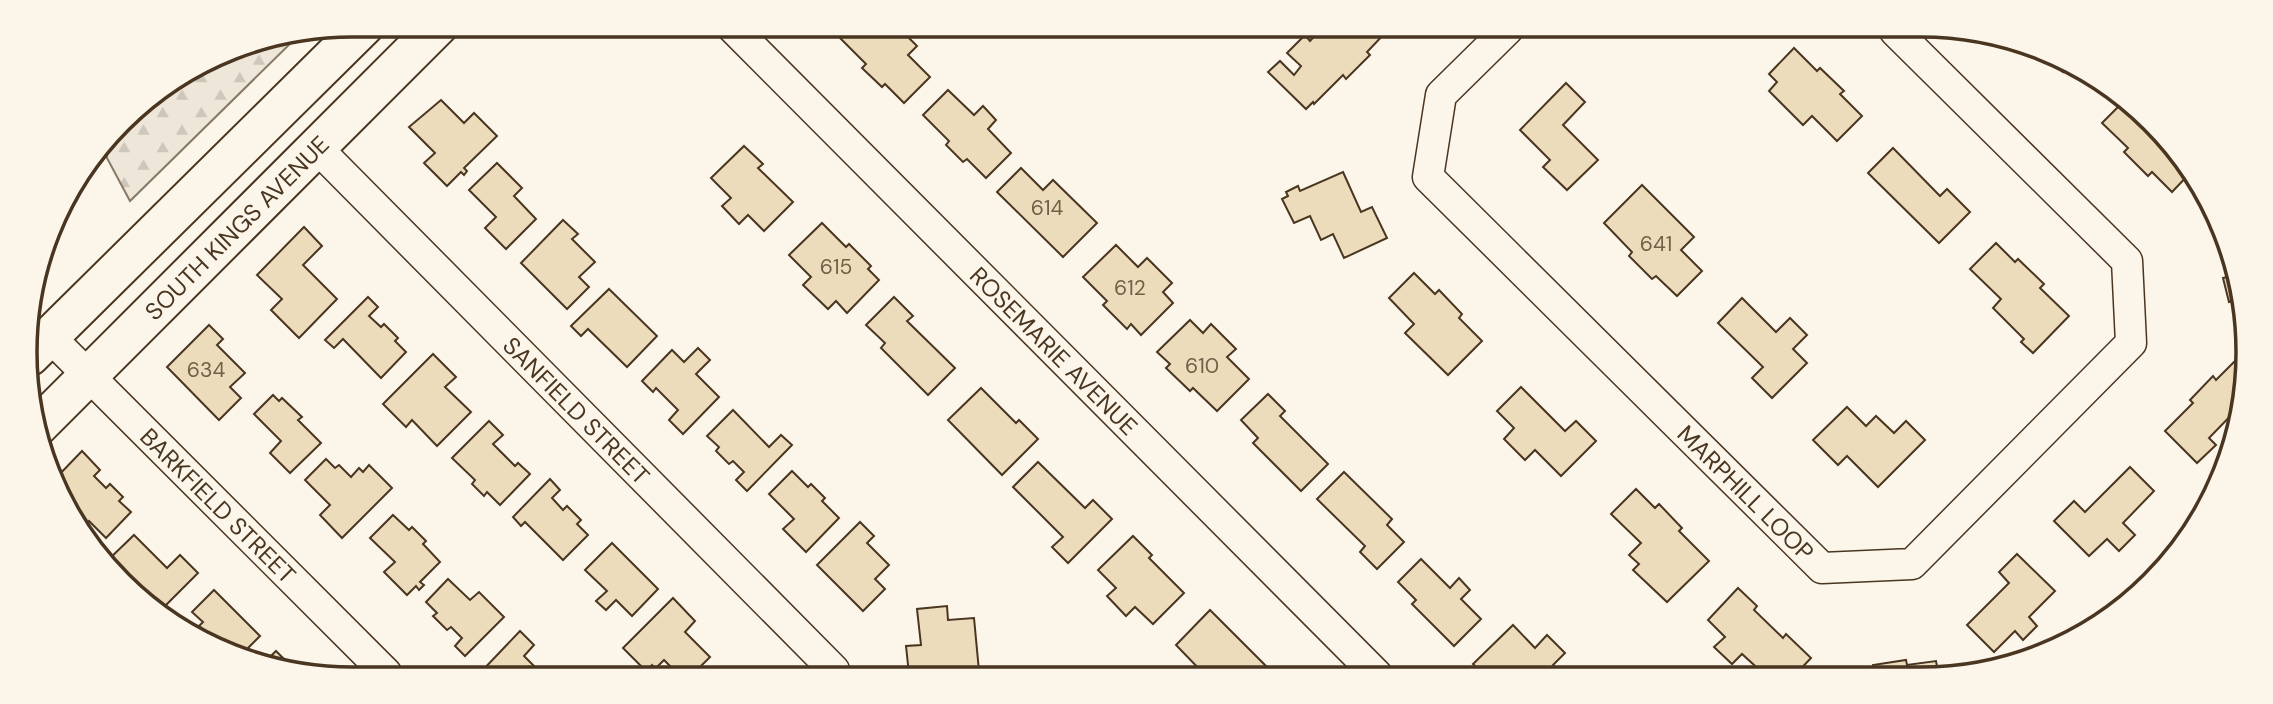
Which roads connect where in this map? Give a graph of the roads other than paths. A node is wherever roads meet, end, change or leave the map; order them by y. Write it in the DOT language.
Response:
graph roads {
  1 [pos="352,37"];
  2 [pos="427,37"];
  3 [pos="742,37"];
  4 [pos="1500,37"];
  5 [pos="1902,37"];
  6 [pos="317,148"];
  7 [pos="40,347"];
  8 [pos="88,376"];
  9 [pos="44,420"];
  10 [pos="380,667"];
  11 [pos="830,667"];
  12 [pos="1368,667"];
  1 -- 7 [label="main road"];
  2 -- 6 [label="main road, SOUTH KINGS AVENUE"];
  3 -- 12 [label="street, ROSEMARIE AVENUE"];
  4 -- 5 [label="street, MARPHILL LOOP"];
  6 -- 8 [label="main road, SOUTH KINGS AVENUE"];
  6 -- 11 [label="street, SANFIELD STREET"];
  7 -- 8 [label="street, BARKFIELD STREET"];
  8 -- 9 [label="main road, SOUTH KINGS AVENUE"];
  8 -- 10 [label="street, BARKFIELD STREET"];
}
